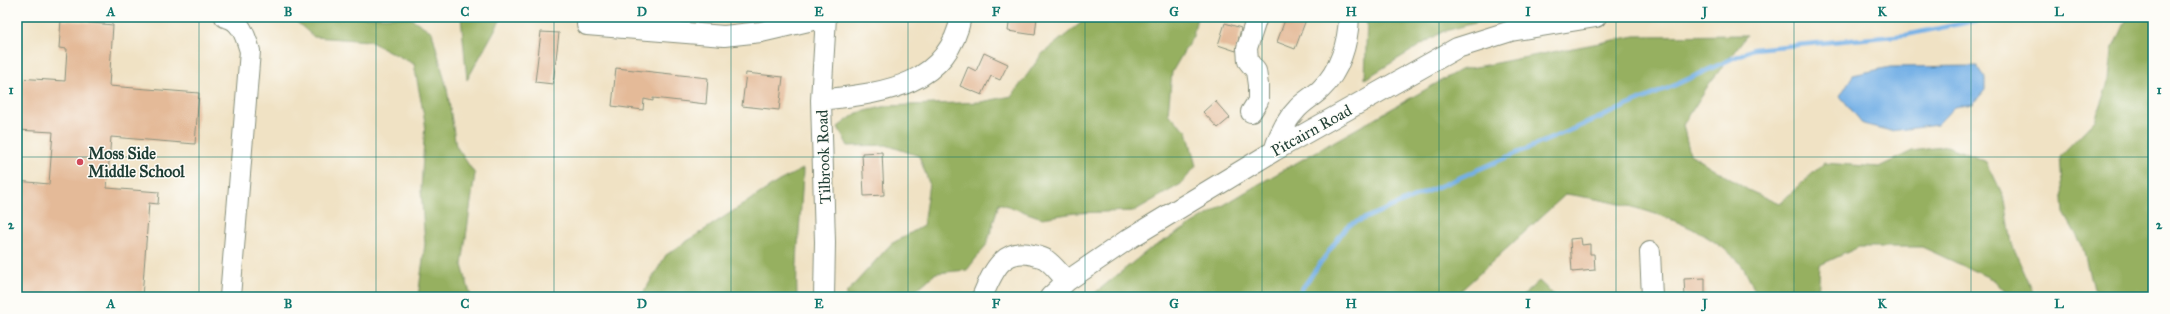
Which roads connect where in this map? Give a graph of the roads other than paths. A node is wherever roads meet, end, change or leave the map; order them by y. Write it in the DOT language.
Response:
graph roads {
  1 [pos="225,17"];
  2 [pos="826,17"];
  3 [pos="962,17"];
  4 [pos="1257,17"];
  5 [pos="1349,17"];
  6 [pos="1596,17"];
  7 [pos="587,25"];
  8 [pos="821,100"];
  9 [pos="1251,112"];
  10 [pos="1274,151"];
  11 [pos="1650,252"];
  12 [pos="1067,281"];
  13 [pos="230,297"];
  14 [pos="824,297"];
  15 [pos="982,297"];
  16 [pos="1050,297"];
  17 [pos="1652,297"];
  1 -- 13 [label="street"];
  2 -- 7 [label="street"];
  2 -- 8 [label="street, Tilbrook Road"];
  3 -- 8 [label="street"];
  4 -- 9 [label="street"];
  5 -- 10 [label="street"];
  6 -- 10 [label="street, Pitcairn Road"];
  8 -- 14 [label="street, Tilbrook Road"];
  10 -- 12 [label="street, Pitcairn Road"];
  11 -- 17 [label="street"];
  12 -- 15 [label="street"];
  12 -- 16 [label="street, Pitcairn Road"];
}
